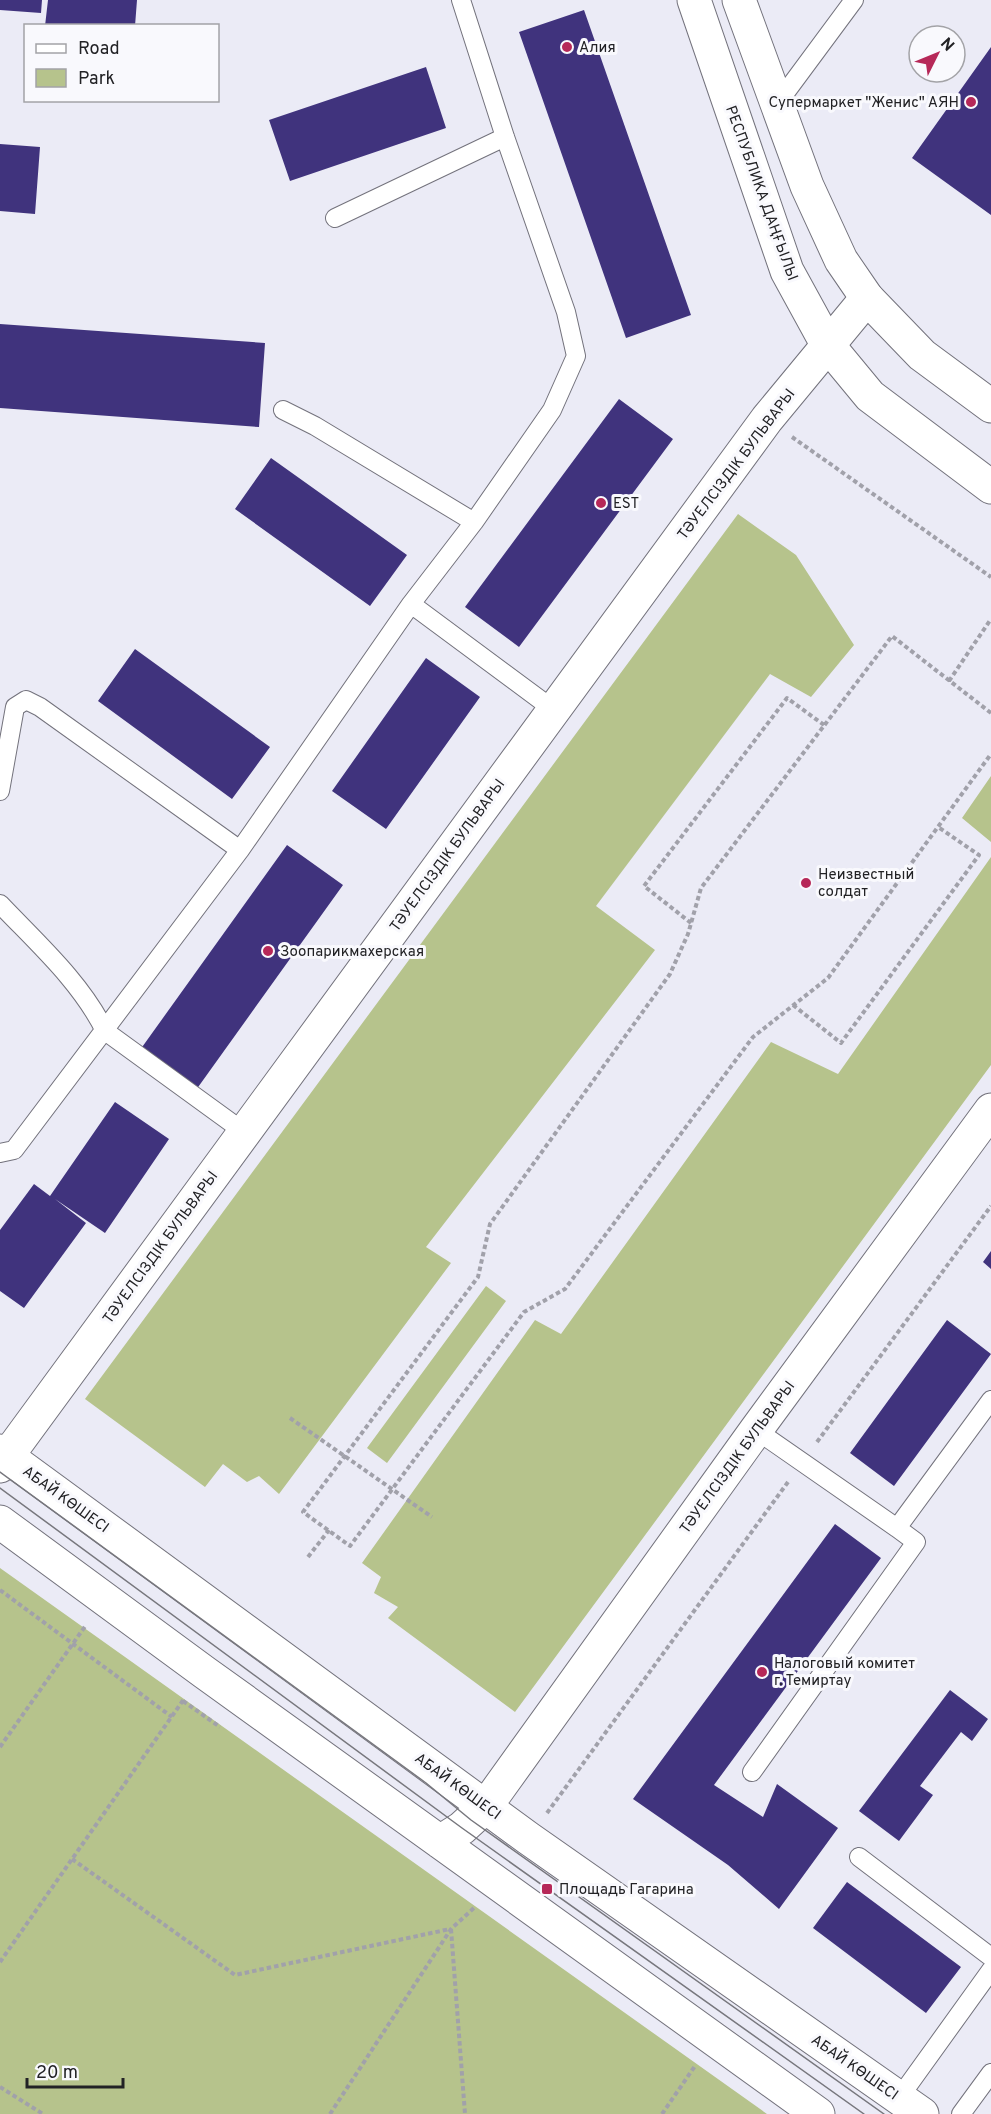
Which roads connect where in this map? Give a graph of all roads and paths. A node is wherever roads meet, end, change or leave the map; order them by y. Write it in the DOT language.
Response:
graph roads {
  1 [pos="461,0"];
  2 [pos="694,0"];
  3 [pos="739,0"];
  4 [pos="854,0"];
  5 [pos="777,104"];
  6 [pos="505,137"];
  7 [pos="335,218"];
  8 [pos="867,298"];
  9 [pos="827,344"];
  10 [pos="991,406"];
  11 [pos="283,410"];
  12 [pos="767,419"];
  13 [pos="991,487"];
  14 [pos="474,522"];
  15 [pos="991,577"];
  16 [pos="411,604"];
  17 [pos="991,619"];
  18 [pos="949,681"];
  19 [pos="554,710"];
  20 [pos="991,713"];
  21 [pos="824,726"];
  22 [pos="991,754"];
  23 [pos="0,791"];
  24 [pos="938,827"];
  25 [pos="240,850"];
  26 [pos="0,904"];
  27 [pos="691,923"];
  28 [pos="794,1005"];
  29 [pos="105,1031"];
  30 [pos="991,1110"];
  31 [pos="244,1132"];
  32 [pos="0,1153"];
  33 [pos="991,1206"];
  34 [pos="989,1406"];
  35 [pos="290,1418"];
  36 [pos="756,1430"];
  37 [pos="345,1456"];
  38 [pos="2,1458"];
  39 [pos="803,1462"];
  40 [pos="392,1490"];
  41 [pos="432,1517"];
  42 [pos="0,1522"];
  43 [pos="897,1528"];
  44 [pos="329,1530"];
  45 [pos="308,1557"];
  46 [pos="0,1590"];
  47 [pos="92,1615"];
  48 [pos="74,1644"];
  49 [pos="204,1672"];
  50 [pos="171,1718"];
  51 [pos="0,1747"];
  52 [pos="752,1772"];
  53 [pos="486,1806"];
  54 [pos="528,1838"];
  55 [pos="440,1842"];
  56 [pos="859,1857"];
  57 [pos="72,1859"];
  58 [pos="451,1929"];
  59 [pos="991,1957"];
  60 [pos="0,1962"];
  61 [pos="991,1970"];
  62 [pos="695,2066"];
  63 [pos="991,2073"];
  64 [pos="0,2087"];
  65 [pos="911,2106"];
  66 [pos="43,2114"];
  67 [pos="330,2114"];
  68 [pos="465,2114"];
  69 [pos="662,2114"];
  70 [pos="818,2114"];
  71 [pos="961,2114"];
  1 -- 6 [label="lane"];
  2 -- 9 [label="street, РЕСПУБЛИКА ДАҢҒЫЛЫ"];
  3 -- 5 [label="street"];
  4 -- 5 [label="lane"];
  5 -- 8 [label="street"];
  6 -- 7 [label="lane"];
  6 -- 14 [label="lane"];
  8 -- 9 [label="street, ТӘУЕЛСІЗДІК БУЛЬВАРЫ"];
  8 -- 10 [label="street"];
  9 -- 12 [label="street, ТӘУЕЛСІЗДІК БУЛЬВАРЫ"];
  9 -- 13 [label="street, РЕСПУБЛИКА ДАҢҒЫЛЫ"];
  11 -- 14 [label="lane"];
  12 -- 15 [label="path"];
  12 -- 19 [label="street, ТӘУЕЛСІЗДІК БУЛЬВАРЫ"];
  14 -- 16 [label="lane"];
  16 -- 19 [label="lane"];
  16 -- 25 [label="lane"];
  17 -- 18 [label="path"];
  18 -- 20 [label="path"];
  18 -- 21 [label="path"];
  19 -- 31 [label="street, ТӘУЕЛСІЗДІК БУЛЬВАРЫ"];
  21 -- 27 [label="path"];
  21 -- 27 [label="path"];
  22 -- 24 [label="path"];
  23 -- 25 [label="lane"];
  24 -- 28 [label="path"];
  24 -- 28 [label="path"];
  25 -- 29 [label="lane"];
  26 -- 29 [label="lane"];
  27 -- 37 [label="path"];
  28 -- 40 [label="path"];
  29 -- 31 [label="lane"];
  29 -- 32 [label="lane"];
  30 -- 36 [label="street, ТӘУЕЛСІЗДІК БУЛЬВАРЫ"];
  31 -- 38 [label="street, ТӘУЕЛСІЗДІК БУЛЬВАРЫ"];
  33 -- 39 [label="path"];
  34 -- 43 [label="lane"];
  35 -- 37 [label="path"];
  36 -- 39 [label="lane"];
  36 -- 53 [label="street, ТӘУЕЛСІЗДІК БУЛЬВАРЫ"];
  37 -- 40 [label="path"];
  37 -- 44 [label="path"];
  38 -- 53 [label="street, АБАЙ КӨШЕСІ"];
  39 -- 43 [label="lane"];
  39 -- 54 [label="path"];
  40 -- 41 [label="path"];
  40 -- 44 [label="path"];
  42 -- 49 [label="street"];
  43 -- 52 [label="lane"];
  44 -- 45 [label="path"];
  46 -- 48 [label="path"];
  47 -- 48 [label="path"];
  48 -- 50 [label="path"];
  48 -- 51 [label="path"];
  49 -- 50 [label="path"];
  49 -- 55 [label="street"];
  50 -- 57 [label="path"];
  53 -- 54 [label="street, АБАЙ КӨШЕСІ"];
  53 -- 55 [label="street, ТӘУЕЛСІЗДІК БУЛЬВАРЫ"];
  54 -- 65 [label="street, АБАЙ КӨШЕСІ"];
  55 -- 70 [label="street"];
  56 -- 59 [label="lane"];
  57 -- 58 [label="path"];
  57 -- 60 [label="path"];
  58 -- 67 [label="path"];
  58 -- 68 [label="path"];
  61 -- 65 [label="lane"];
  62 -- 69 [label="path"];
  63 -- 71 [label="lane"];
  64 -- 66 [label="path"];
}
